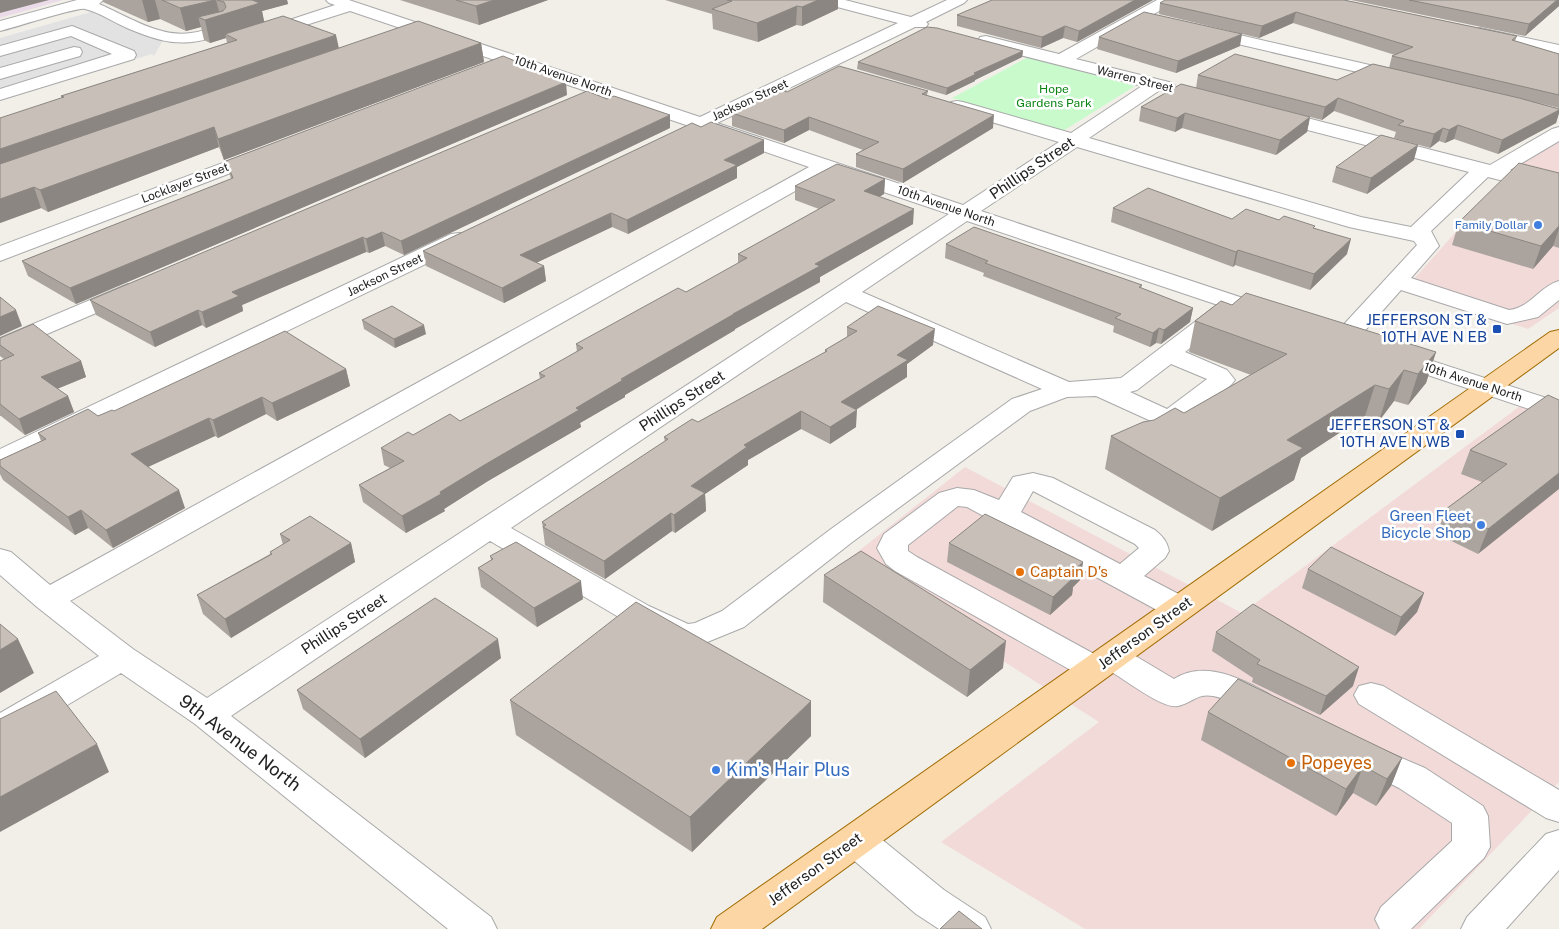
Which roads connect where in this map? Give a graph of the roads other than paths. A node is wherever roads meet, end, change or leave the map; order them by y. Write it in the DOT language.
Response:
graph roads {
  1 [pos="827,0"];
  2 [pos="959,0"];
  3 [pos="1168,0"];
  4 [pos="90,1"];
  5 [pos="342,3"];
  6 [pos="1139,16"];
  7 [pos="257,18"];
  8 [pos="1158,21"];
  9 [pos="912,22"];
  10 [pos="0,26"];
  11 [pos="1187,28"];
  12 [pos="938,29"];
  13 [pos="426,31"];
  14 [pos="1467,31"];
  15 [pos="966,36"];
  16 [pos="254,37"];
  17 [pos="396,42"];
  18 [pos="235,43"];
  19 [pos="102,44"];
  20 [pos="1558,48"];
  21 [pos="0,52"];
  22 [pos="207,52"];
  23 [pos="511,59"];
  24 [pos="1060,61"];
  25 [pos="822,66"];
  26 [pos="480,71"];
  27 [pos="0,74"];
  28 [pos="848,74"];
  29 [pos="1415,81"];
  30 [pos="1156,85"];
  31 [pos="600,89"];
  32 [pos="1182,91"];
  33 [pos="0,94"];
  34 [pos="940,101"];
  35 [pos="571,102"];
  36 [pos="1258,111"];
  37 [pos="701,123"];
  38 [pos="1559,133"];
  39 [pos="672,137"];
  40 [pos="1075,139"];
  41 [pos="277,148"];
  42 [pos="827,165"];
  43 [pos="1488,171"];
  44 [pos="1559,189"];
  45 [pos="965,214"];
  46 [pos="475,232"];
  47 [pos="1421,236"];
  48 [pos="0,254"];
  49 [pos="1397,281"];
  50 [pos="143,285"];
  51 [pos="1559,288"];
  52 [pos="845,293"];
  53 [pos="1234,302"];
  54 [pos="1289,320"];
  55 [pos="1559,337"];
  56 [pos="0,347"];
  57 [pos="1168,354"];
  58 [pos="1489,387"];
  59 [pos="1099,388"];
  60 [pos="1064,389"];
  61 [pos="1559,410"];
  62 [pos="1170,420"];
  63 [pos="1137,444"];
  64 [pos="0,459"];
  65 [pos="1005,514"];
  66 [pos="489,528"];
  67 [pos="0,559"];
  68 [pos="1123,578"];
  69 [pos="48,600"];
  70 [pos="1179,608"];
  71 [pos="122,657"];
  72 [pos="1103,662"];
  73 [pos="1371,695"];
  74 [pos="207,714"];
  75 [pos="1288,718"];
  76 [pos="0,729"];
  77 [pos="1338,743"];
  78 [pos="1559,808"];
  79 [pos="856,840"];
  80 [pos="1559,845"];
  81 [pos="1395,919"];
  82 [pos="477,929"];
  83 [pos="731,929"];
  84 [pos="971,929"];
  85 [pos="1481,929"];
  1 -- 9 [label="street"];
  2 -- 9 [label="street, Jackson Street"];
  3 -- 6 [label="street"];
  4 -- 7 [label="street"];
  4 -- 10 [label="street"];
  5 -- 13 [label="street, 10th Avenue North"];
  5 -- 16 [label="street"];
  6 -- 8 [label="street"];
  6 -- 24 [label="street"];
  9 -- 12 [label="street"];
  9 -- 25 [label="street, Jackson Street"];
  11 -- 29 [label="street"];
  13 -- 17 [label="street"];
  13 -- 23 [label="street, 10th Avenue North"];
  14 -- 20 [label="street"];
  15 -- 24 [label="street, Warren Street"];
  18 -- 22 [label="street"];
  19 -- 21 [label="street"];
  19 -- 27 [label="street"];
  19 -- 33 [label="street"];
  23 -- 26 [label="street"];
  23 -- 31 [label="street, 10th Avenue North"];
  24 -- 30 [label="street, Warren Street"];
  25 -- 28 [label="street"];
  25 -- 37 [label="street, Jackson Street"];
  30 -- 32 [label="street, Warren Street"];
  30 -- 40 [label="street, Phillips Street"];
  31 -- 35 [label="street"];
  31 -- 37 [label="street, 10th Avenue North"];
  34 -- 40 [label="street"];
  36 -- 43 [label="street"];
  37 -- 39 [label="street, Jackson Street"];
  37 -- 42 [label="street, 10th Avenue North"];
  38 -- 43 [label="street"];
  40 -- 45 [label="street, Phillips Street"];
  40 -- 47 [label="street"];
  41 -- 48 [label="street, Locklayer Street"];
  42 -- 45 [label="street, 10th Avenue North"];
  42 -- 69 [label="street"];
  43 -- 44 [label="street"];
  43 -- 47 [label="street"];
  45 -- 52 [label="street, Phillips Street"];
  45 -- 53 [label="street, 10th Avenue North"];
  46 -- 64 [label="street, Jackson Street"];
  47 -- 49 [label="street"];
  49 -- 51 [label="street"];
  49 -- 58 [label="street, 10th Avenue North"];
  50 -- 56 [label="street"];
  52 -- 60 [label="street"];
  52 -- 66 [label="street, Phillips Street"];
  53 -- 54 [label="street, 10th Avenue North"];
  53 -- 57 [label="street"];
  55 -- 58 [label="main road, Jefferson Street"];
  57 -- 59 [label="street"];
  57 -- 62 [label="street"];
  58 -- 61 [label="street, 10th Avenue North"];
  58 -- 70 [label="main road, Jefferson Street"];
  59 -- 60 [label="street"];
  59 -- 62 [label="street"];
  60 -- 66 [label="street"];
  62 -- 63 [label="street"];
  65 -- 68 [label="street"];
  65 -- 68 [label="street"];
  65 -- 72 [label="street"];
  66 -- 74 [label="street, Phillips Street"];
  67 -- 69 [label="street, 9th Avenue North"];
  68 -- 70 [label="street"];
  69 -- 71 [label="street, 9th Avenue North"];
  70 -- 72 [label="main road, Jefferson Street"];
  71 -- 74 [label="street, 9th Avenue North"];
  71 -- 76 [label="street"];
  72 -- 75 [label="street"];
  72 -- 79 [label="main road, Jefferson Street"];
  73 -- 78 [label="street"];
  74 -- 82 [label="street, 9th Avenue North"];
  77 -- 81 [label="street"];
  79 -- 83 [label="main road, Jefferson Street"];
  79 -- 84 [label="street"];
  80 -- 85 [label="street"];
}
